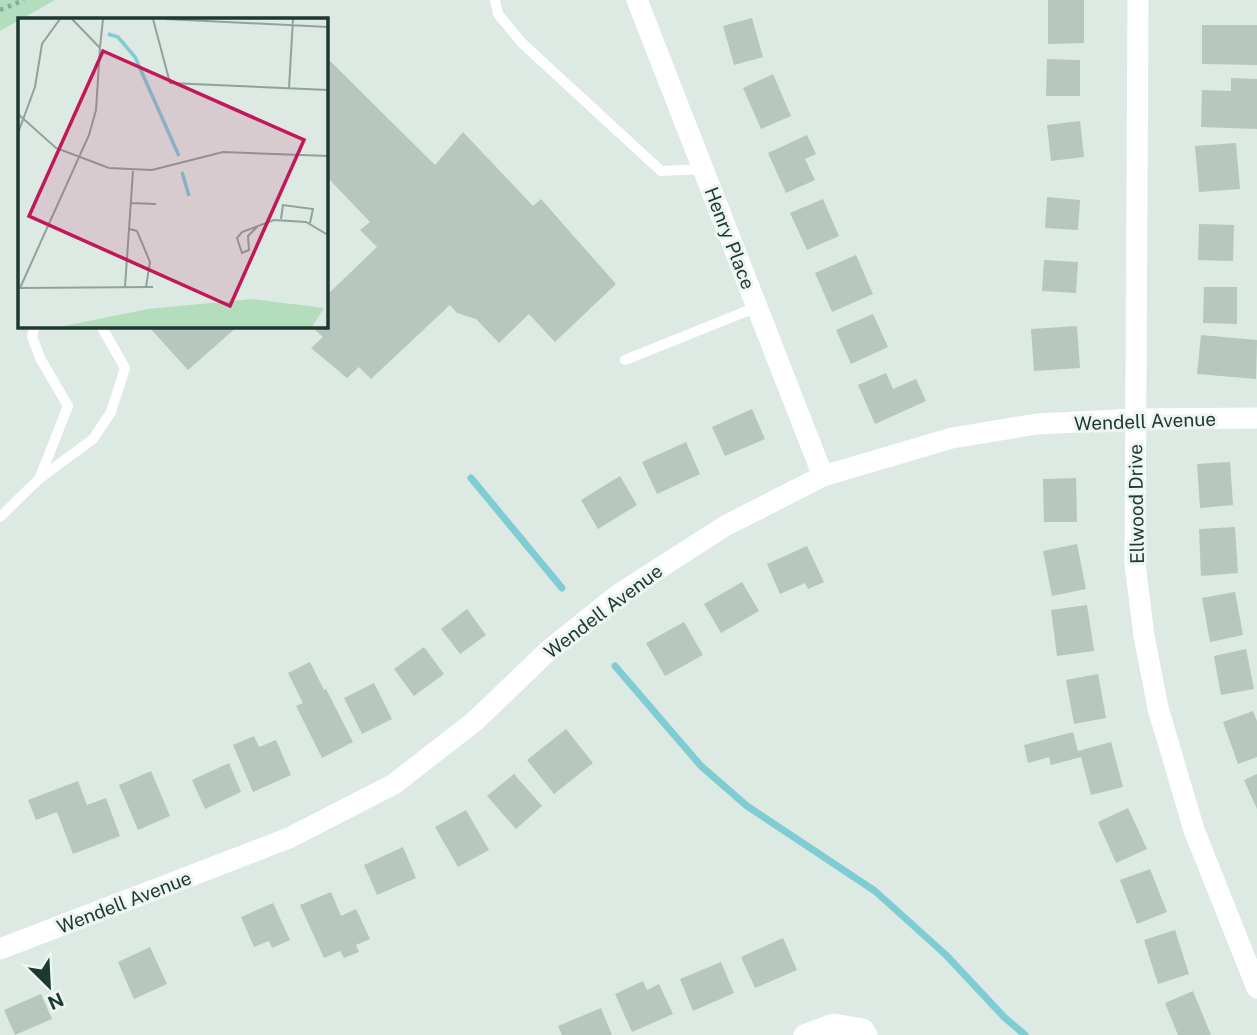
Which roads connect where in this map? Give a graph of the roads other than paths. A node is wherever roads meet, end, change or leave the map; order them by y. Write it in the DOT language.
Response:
graph roads {
  1 [pos="495,0"];
  2 [pos="637,0"];
  3 [pos="1138,0"];
  4 [pos="703,169"];
  5 [pos="757,307"];
  6 [pos="35,327"];
  7 [pos="102,327"];
  8 [pos="625,360"];
  9 [pos="1257,418"];
  10 [pos="1135,419"];
  11 [pos="823,476"];
  12 [pos="39,479"];
  13 [pos="0,517"];
  14 [pos="0,949"];
  15 [pos="1257,988"];
  16 [pos="804,1035"];
  17 [pos="867,1035"];
  1 -- 4 [label="lane"];
  2 -- 4 [label="street, Henry Place"];
  3 -- 10 [label="street, Ellwood Drive"];
  4 -- 5 [label="street, Henry Place"];
  5 -- 8 [label="lane"];
  5 -- 11 [label="street, Henry Place"];
  6 -- 12 [label="lane"];
  7 -- 12 [label="lane"];
  9 -- 10 [label="street, Wendell Avenue"];
  10 -- 11 [label="street, Wendell Avenue"];
  10 -- 15 [label="street, Ellwood Drive"];
  11 -- 14 [label="street, Wendell Avenue"];
  12 -- 13 [label="lane"];
  16 -- 17 [label="street"];
}
